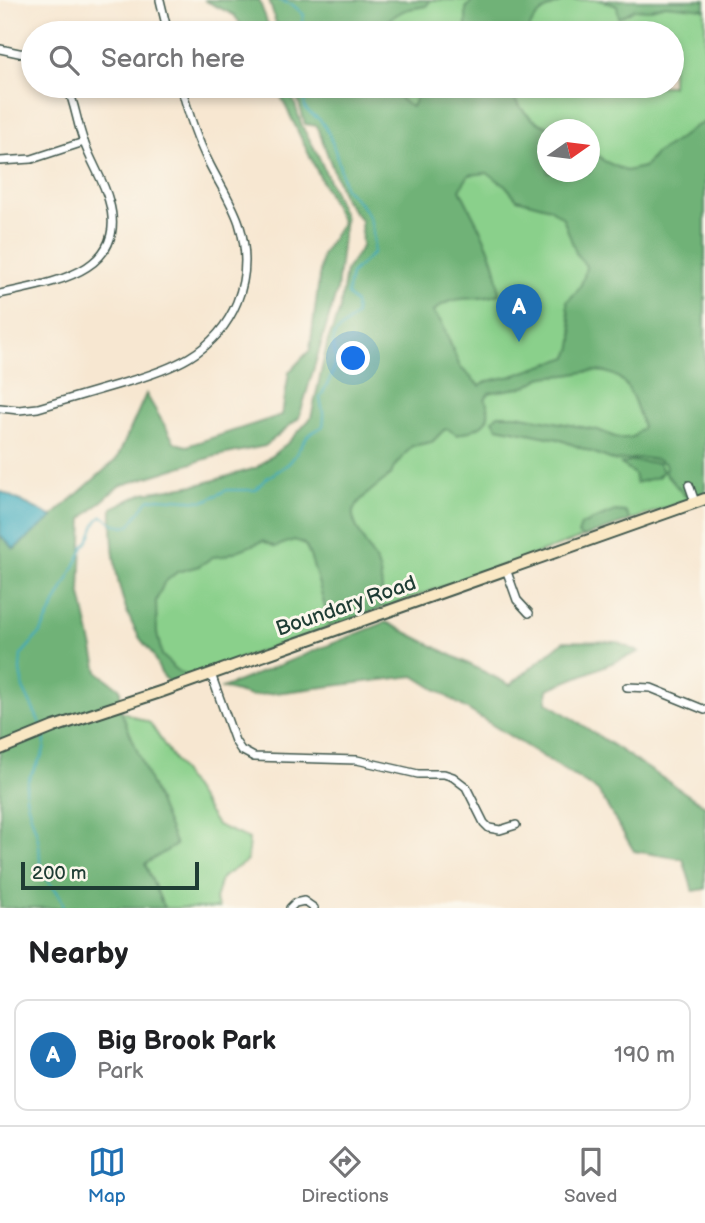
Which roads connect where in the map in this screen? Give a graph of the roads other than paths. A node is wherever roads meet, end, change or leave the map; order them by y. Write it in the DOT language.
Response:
graph roads {
  1 [pos="160,0"];
  2 [pos="166,21"];
  3 [pos="0,49"];
  4 [pos="21,54"];
  5 [pos="71,98"];
  6 [pos="185,98"];
  7 [pos="84,142"];
  8 [pos="0,161"];
  9 [pos="0,295"];
  10 [pos="0,408"];
  11 [pos="689,485"];
  12 [pos="700,500"];
  13 [pos="506,569"];
  14 [pos="529,613"];
  15 [pos="211,674"];
  16 [pos="627,687"];
  17 [pos="705,710"];
  18 [pos="0,749"];
  19 [pos="516,825"];
  20 [pos="290,908"];
  21 [pos="314,908"];
  1 -- 2 [label="street"];
  3 -- 4 [label="street"];
  5 -- 7 [label="street"];
  6 -- 10 [label="street"];
  7 -- 8 [label="street"];
  7 -- 9 [label="street"];
  11 -- 12 [label="street"];
  12 -- 13 [label="street, Boundary Road"];
  13 -- 14 [label="street"];
  13 -- 15 [label="street, Boundary Road"];
  15 -- 18 [label="street, Boundary Road"];
  15 -- 19 [label="street"];
  16 -- 17 [label="street"];
  20 -- 21 [label="street"];
}
